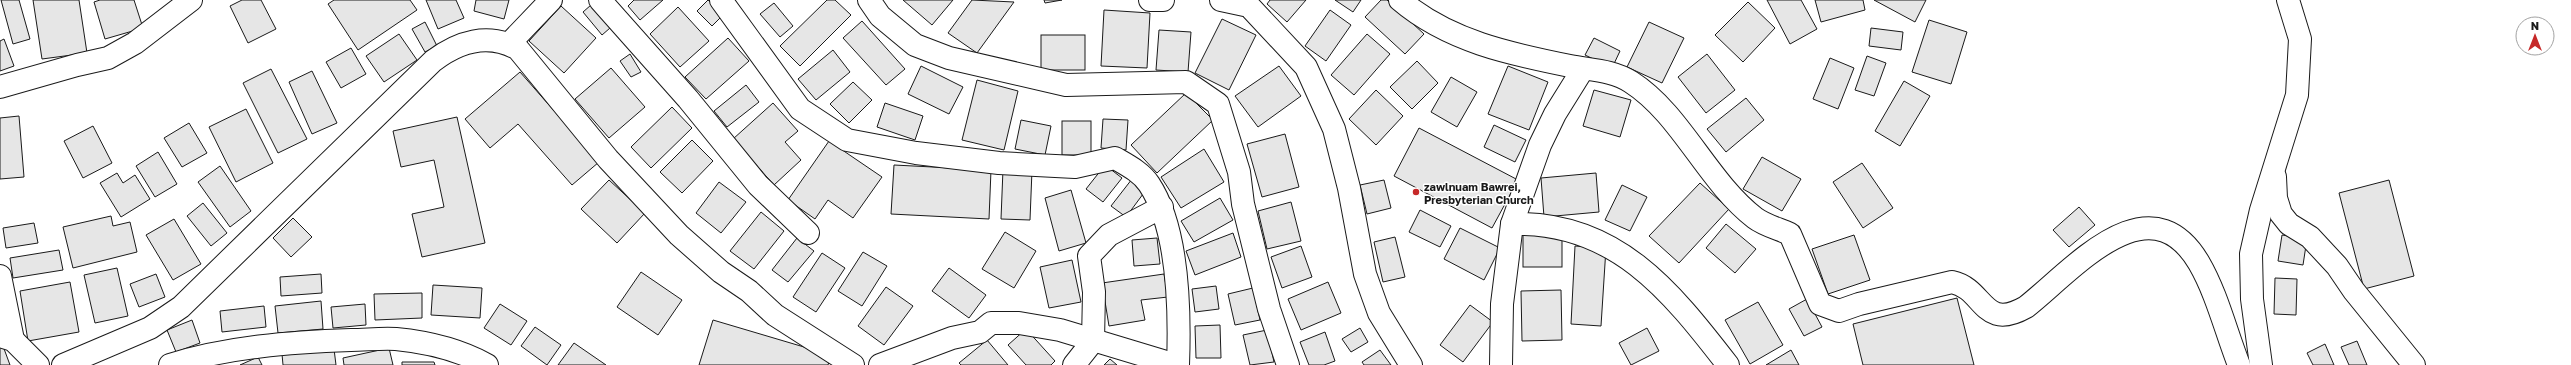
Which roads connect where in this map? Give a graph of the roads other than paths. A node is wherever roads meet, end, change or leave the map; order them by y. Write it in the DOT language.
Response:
graph roads {
  1 [pos="190,0"];
  2 [pos="551,0"];
  3 [pos="600,0"];
  4 [pos="721,0"];
  5 [pos="869,0"];
  6 [pos="1150,0"];
  7 [pos="1163,0"];
  8 [pos="1221,0"];
  9 [pos="1400,0"];
  10 [pos="2288,0"];
  11 [pos="509,44"];
  12 [pos="1583,69"];
  13 [pos="0,88"];
  14 [pos="2275,172"];
  15 [pos="1162,207"];
  16 [pos="1512,224"];
  17 [pos="808,233"];
  18 [pos="0,276"];
  19 [pos="7,338"];
  20 [pos="1093,341"];
  21 [pos="846,363"];
  22 [pos="38,365"];
  23 [pos="63,365"];
  24 [pos="170,365"];
  25 [pos="487,365"];
  26 [pos="880,365"];
  27 [pos="1074,365"];
  28 [pos="1177,365"];
  29 [pos="1288,365"];
  30 [pos="1411,365"];
  31 [pos="1502,365"];
  32 [pos="1728,365"];
  33 [pos="2239,365"];
  34 [pos="2261,365"];
  35 [pos="2414,365"];
  1 -- 13 [label="street"];
  2 -- 11 [label="street"];
  3 -- 17 [label="street"];
  4 -- 15 [label="street"];
  5 -- 29 [label="street"];
  6 -- 7 [label="street"];
  8 -- 30 [label="street"];
  9 -- 12 [label="street"];
  10 -- 14 [label="street"];
  11 -- 21 [label="street"];
  11 -- 23 [label="street"];
  12 -- 16 [label="street"];
  12 -- 33 [label="street"];
  14 -- 34 [label="street"];
  14 -- 35 [label="street"];
  15 -- 20 [label="street"];
  15 -- 28 [label="street"];
  16 -- 31 [label="street"];
  16 -- 32 [label="street"];
  18 -- 19 [label="street"];
  19 -- 22 [label="street"];
  20 -- 26 [label="street"];
  20 -- 27 [label="street"];
  20 -- 28 [label="street"];
  24 -- 25 [label="street"];
}
